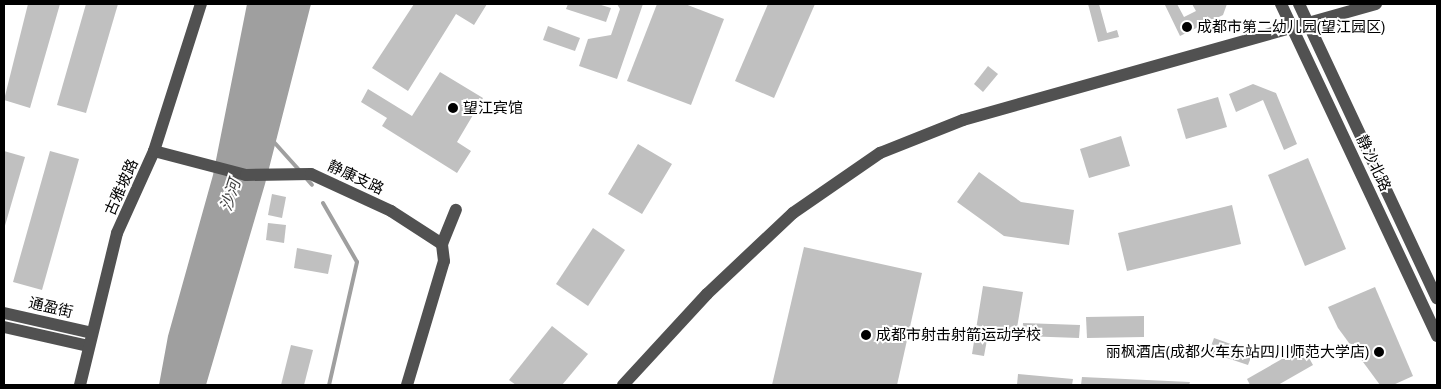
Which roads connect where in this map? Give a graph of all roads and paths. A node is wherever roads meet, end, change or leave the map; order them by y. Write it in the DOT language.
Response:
graph roads {
  1 [pos="200,4"];
  2 [pos="1280,4"];
  3 [pos="1299,4"];
  4 [pos="1376,4"];
  5 [pos="1307,24"];
  6 [pos="1292,27"];
  7 [pos="154,152"];
  8 [pos="456,210"];
  9 [pos="442,244"];
  10 [pos="1437,298"];
  11 [pos="4,313"];
  12 [pos="4,328"];
  13 [pos="92,333"];
  14 [pos="1437,336"];
  15 [pos="88,346"];
  16 [pos="80,385"];
  17 [pos="407,385"];
  18 [pos="623,385"];
  1 -- 7 [label="street, 古雅坡路"];
  2 -- 6 [label="street, 静沙北路"];
  3 -- 5 [label="street, 静沙北路"];
  4 -- 5 [label="street"];
  5 -- 6 [label="street"];
  5 -- 10 [label="street, 静沙北路"];
  6 -- 14 [label="street, 静沙北路"];
  6 -- 18 [label="street"];
  7 -- 9 [label="street, 静康支路"];
  7 -- 13 [label="street, 古雅坡路"];
  8 -- 9 [label="street"];
  9 -- 17 [label="street"];
  11 -- 13 [label="street, 通盈街"];
  12 -- 15 [label="street, 通盈街"];
  13 -- 15 [label="street, 古雅坡路"];
  15 -- 16 [label="street, 古雅坡路"];
}
